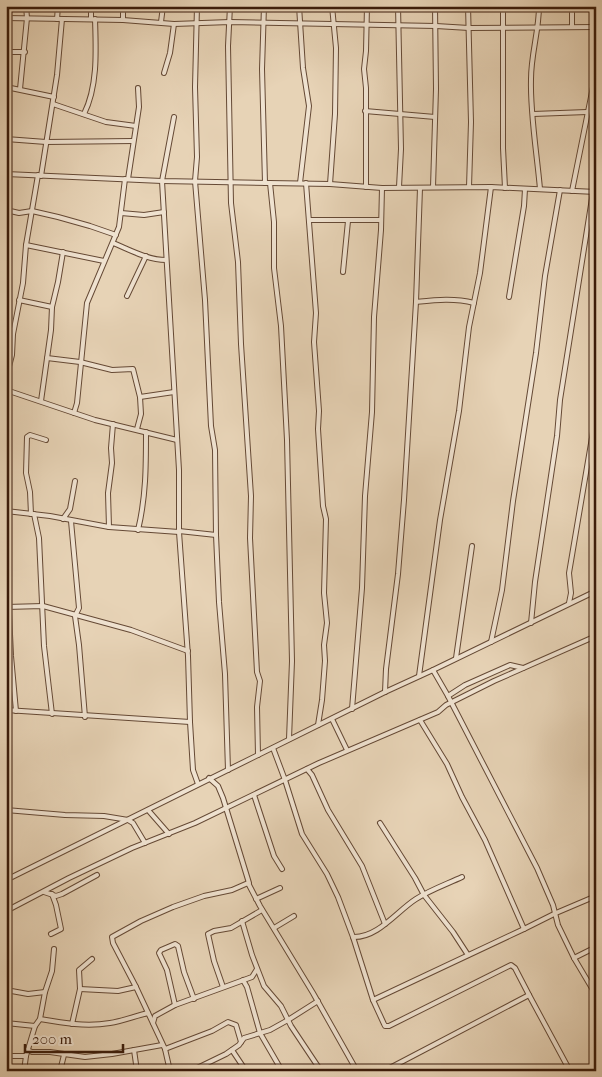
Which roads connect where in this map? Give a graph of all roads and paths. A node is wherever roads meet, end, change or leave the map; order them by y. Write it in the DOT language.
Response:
graph roads {
  1 [pos="26,6"];
  2 [pos="58,6"];
  3 [pos="91,6"];
  4 [pos="123,6"];
  5 [pos="163,6"];
  6 [pos="197,6"];
  7 [pos="230,6"];
  8 [pos="264,6"];
  9 [pos="299,6"];
  10 [pos="332,6"];
  11 [pos="367,6"];
  12 [pos="398,6"];
  13 [pos="435,6"];
  14 [pos="468,6"];
  15 [pos="504,6"];
  16 [pos="539,6"];
  17 [pos="572,6"];
  18 [pos="6,18"];
  19 [pos="27,18"];
  20 [pos="60,19"];
  21 [pos="93,19"];
  22 [pos="123,20"];
  23 [pos="160,22"];
  24 [pos="230,22"];
  25 [pos="264,22"];
  26 [pos="196,23"];
  27 [pos="300,23"];
  28 [pos="174,24"];
  29 [pos="332,24"];
  30 [pos="368,24"];
  31 [pos="400,25"];
  32 [pos="436,26"];
  33 [pos="504,27"];
  34 [pos="538,27"];
  35 [pos="572,27"];
  36 [pos="596,27"];
  37 [pos="469,28"];
  38 [pos="6,52"];
  39 [pos="25,52"];
  40 [pos="596,72"];
  41 [pos="164,73"];
  42 [pos="6,87"];
  43 [pos="138,88"];
  44 [pos="20,89"];
  45 [pos="54,97"];
  46 [pos="53,104"];
  47 [pos="365,111"];
  48 [pos="587,112"];
  49 [pos="84,114"];
  50 [pos="400,114"];
  51 [pos="533,114"];
  52 [pos="435,116"];
  53 [pos="174,117"];
  54 [pos="136,126"];
  55 [pos="6,139"];
  56 [pos="46,142"];
  57 [pos="133,142"];
  58 [pos="6,174"];
  59 [pos="40,175"];
  60 [pos="127,179"];
  61 [pos="162,181"];
  62 [pos="195,181"];
  63 [pos="231,182"];
  64 [pos="267,183"];
  65 [pos="300,183"];
  66 [pos="306,183"];
  67 [pos="330,184"];
  68 [pos="366,187"];
  69 [pos="399,187"];
  70 [pos="433,187"];
  71 [pos="469,187"];
  72 [pos="491,187"];
  73 [pos="382,188"];
  74 [pos="420,188"];
  75 [pos="505,188"];
  76 [pos="525,189"];
  77 [pos="540,190"];
  78 [pos="560,190"];
  79 [pos="572,190"];
  80 [pos="594,192"];
  81 [pos="6,210"];
  82 [pos="32,211"];
  83 [pos="164,212"];
  84 [pos="121,213"];
  85 [pos="309,220"];
  86 [pos="381,220"];
  87 [pos="348,221"];
  88 [pos="116,236"];
  89 [pos="113,243"];
  90 [pos="26,245"];
  91 [pos="63,252"];
  92 [pos="146,256"];
  93 [pos="166,260"];
  94 [pos="104,261"];
  95 [pos="343,272"];
  96 [pos="127,296"];
  97 [pos="509,297"];
  98 [pos="19,300"];
  99 [pos="416,302"];
  100 [pos="474,303"];
  101 [pos="52,307"];
  102 [pos="6,332"];
  103 [pos="14,334"];
  104 [pos="46,358"];
  105 [pos="80,362"];
  106 [pos="6,378"];
  107 [pos="6,390"];
  108 [pos="174,392"];
  109 [pos="140,397"];
  110 [pos="41,401"];
  111 [pos="74,413"];
  112 [pos="596,414"];
  113 [pos="113,424"];
  114 [pos="137,430"];
  115 [pos="146,432"];
  116 [pos="46,440"];
  117 [pos="177,440"];
  118 [pos="75,481"];
  119 [pos="6,511"];
  120 [pos="32,514"];
  121 [pos="63,519"];
  122 [pos="71,521"];
  123 [pos="108,527"];
  124 [pos="138,530"];
  125 [pos="179,531"];
  126 [pos="216,535"];
  127 [pos="472,546"];
  128 [pos="7,570"];
  129 [pos="596,591"];
  130 [pos="569,603"];
  131 [pos="43,606"];
  132 [pos="7,607"];
  133 [pos="75,616"];
  134 [pos="531,623"];
  135 [pos="595,638"];
  136 [pos="491,642"];
  137 [pos="188,651"];
  138 [pos="456,658"];
  139 [pos="524,668"];
  140 [pos="433,670"];
  141 [pos="419,676"];
  142 [pos="385,692"];
  143 [pos="448,696"];
  144 [pos="451,702"];
  145 [pos="352,709"];
  146 [pos="6,710"];
  147 [pos="16,711"];
  148 [pos="52,714"];
  149 [pos="85,717"];
  150 [pos="332,719"];
  151 [pos="420,720"];
  152 [pos="190,722"];
  153 [pos="318,726"];
  154 [pos="289,739"];
  155 [pos="273,748"];
  156 [pos="347,750"];
  157 [pos="258,755"];
  158 [pos="307,769"];
  159 [pos="228,770"];
  160 [pos="210,778"];
  161 [pos="285,780"];
  162 [pos="198,784"];
  163 [pos="254,795"];
  164 [pos="226,807"];
  165 [pos="6,810"];
  166 [pos="148,810"];
  167 [pos="128,820"];
  168 [pos="380,823"];
  169 [pos="169,834"];
  170 [pos="146,843"];
  171 [pos="282,869"];
  172 [pos="97,875"];
  173 [pos="462,877"];
  174 [pos="6,880"];
  175 [pos="249,883"];
  176 [pos="280,888"];
  177 [pos="44,892"];
  178 [pos="52,894"];
  179 [pos="424,895"];
  180 [pos="596,896"];
  181 [pos="256,899"];
  182 [pos="262,910"];
  183 [pos="6,911"];
  184 [pos="556,913"];
  185 [pos="294,916"];
  186 [pos="242,921"];
  187 [pos="384,924"];
  188 [pos="274,928"];
  189 [pos="524,929"];
  190 [pos="51,934"];
  191 [pos="353,937"];
  192 [pos="596,947"];
  193 [pos="54,949"];
  194 [pos="468,955"];
  195 [pos="574,958"];
  196 [pos="92,959"];
  197 [pos="257,968"];
  198 [pos="243,980"];
  199 [pos="596,984"];
  200 [pos="591,986"];
  201 [pos="136,987"];
  202 [pos="223,987"];
  203 [pos="80,989"];
  204 [pos="6,990"];
  205 [pos="45,992"];
  206 [pos="529,995"];
  207 [pos="596,996"];
  208 [pos="194,999"];
  209 [pos="373,1000"];
  210 [pos="318,1002"];
  211 [pos="175,1005"];
  212 [pos="148,1013"];
  213 [pos="40,1019"];
  214 [pos="288,1020"];
  215 [pos="6,1023"];
  216 [pos="153,1023"];
  217 [pos="72,1024"];
  218 [pos="34,1026"];
  219 [pos="260,1033"];
  220 [pos="158,1038"];
  221 [pos="241,1042"];
  222 [pos="154,1046"];
  223 [pos="163,1047"];
  224 [pos="27,1050"];
  225 [pos="134,1050"];
  226 [pos="232,1050"];
  227 [pos="64,1055"];
  228 [pos="6,1056"];
  229 [pos="26,1056"];
  230 [pos="207,1064"];
  231 [pos="24,1071"];
  232 [pos="60,1071"];
  233 [pos="137,1071"];
  234 [pos="170,1071"];
  235 [pos="191,1071"];
  236 [pos="209,1071"];
  237 [pos="246,1071"];
  238 [pos="282,1071"];
  239 [pos="320,1071"];
  240 [pos="357,1071"];
  241 [pos="384,1071"];
  242 [pos="570,1071"];
  1 -- 19 [label="street"];
  2 -- 20 [label="street"];
  3 -- 21 [label="street"];
  4 -- 22 [label="street"];
  5 -- 23 [label="street"];
  6 -- 26 [label="street"];
  7 -- 24 [label="street"];
  8 -- 25 [label="street"];
  9 -- 27 [label="street"];
  10 -- 29 [label="street"];
  11 -- 30 [label="street"];
  12 -- 31 [label="street"];
  13 -- 32 [label="street"];
  14 -- 37 [label="street"];
  15 -- 33 [label="street"];
  16 -- 34 [label="street"];
  17 -- 35 [label="street"];
  18 -- 19 [label="street"];
  19 -- 20 [label="street"];
  19 -- 39 [label="street"];
  20 -- 21 [label="street"];
  20 -- 45 [label="street"];
  21 -- 22 [label="street"];
  21 -- 49 [label="street"];
  22 -- 23 [label="street"];
  23 -- 28 [label="street"];
  24 -- 25 [label="street"];
  24 -- 26 [label="street"];
  24 -- 63 [label="street"];
  25 -- 27 [label="street"];
  25 -- 64 [label="street"];
  26 -- 28 [label="street"];
  26 -- 62 [label="street"];
  27 -- 29 [label="street"];
  27 -- 65 [label="street"];
  28 -- 41 [label="street"];
  29 -- 30 [label="street"];
  29 -- 67 [label="street"];
  30 -- 31 [label="street"];
  30 -- 47 [label="street"];
  31 -- 32 [label="street"];
  31 -- 50 [label="street"];
  32 -- 37 [label="street"];
  32 -- 52 [label="street"];
  33 -- 34 [label="street"];
  33 -- 37 [label="street"];
  33 -- 75 [label="street"];
  34 -- 35 [label="street"];
  34 -- 51 [label="street"];
  35 -- 36 [label="street"];
  37 -- 71 [label="street"];
  38 -- 39 [label="street"];
  39 -- 44 [label="street"];
  40 -- 48 [label="street"];
  42 -- 44 [label="street"];
  43 -- 54 [label="street"];
  44 -- 45 [label="street"];
  45 -- 46 [label="street"];
  46 -- 49 [label="street"];
  46 -- 56 [label="street"];
  47 -- 50 [label="street"];
  47 -- 68 [label="street"];
  48 -- 51 [label="street"];
  48 -- 79 [label="street"];
  49 -- 54 [label="street"];
  50 -- 52 [label="street"];
  50 -- 69 [label="street"];
  51 -- 77 [label="street"];
  52 -- 70 [label="street"];
  53 -- 61 [label="street"];
  54 -- 57 [label="street"];
  55 -- 56 [label="street"];
  56 -- 57 [label="street"];
  56 -- 59 [label="street"];
  57 -- 60 [label="street"];
  58 -- 59 [label="street"];
  59 -- 60 [label="street"];
  59 -- 82 [label="street"];
  60 -- 61 [label="street"];
  60 -- 84 [label="street"];
  61 -- 62 [label="street"];
  61 -- 83 [label="street"];
  62 -- 63 [label="street"];
  62 -- 126 [label="street"];
  63 -- 64 [label="street"];
  63 -- 157 [label="street"];
  64 -- 65 [label="street"];
  64 -- 154 [label="street"];
  65 -- 66 [label="street"];
  66 -- 67 [label="street"];
  66 -- 85 [label="street"];
  67 -- 68 [label="street"];
  68 -- 73 [label="street"];
  69 -- 73 [label="street"];
  69 -- 74 [label="street"];
  70 -- 71 [label="street"];
  70 -- 74 [label="street"];
  71 -- 72 [label="street"];
  72 -- 75 [label="street"];
  72 -- 100 [label="street"];
  73 -- 86 [label="street"];
  74 -- 99 [label="street"];
  75 -- 76 [label="street"];
  76 -- 77 [label="street"];
  76 -- 97 [label="street"];
  77 -- 78 [label="street"];
  78 -- 79 [label="street"];
  78 -- 136 [label="street"];
  79 -- 80 [label="street"];
  80 -- 134 [label="street"];
  81 -- 82 [label="street"];
  82 -- 88 [label="street"];
  82 -- 90 [label="street"];
  83 -- 84 [label="street"];
  83 -- 93 [label="street"];
  84 -- 88 [label="street"];
  85 -- 87 [label="street"];
  85 -- 153 [label="street"];
  86 -- 87 [label="street"];
  86 -- 145 [label="street"];
  87 -- 95 [label="street"];
  88 -- 89 [label="street"];
  89 -- 92 [label="street"];
  89 -- 94 [label="street"];
  90 -- 91 [label="street"];
  90 -- 98 [label="street"];
  91 -- 94 [label="street"];
  91 -- 101 [label="street"];
  92 -- 93 [label="street"];
  92 -- 96 [label="street"];
  93 -- 108 [label="street"];
  94 -- 105 [label="street"];
  98 -- 101 [label="street"];
  98 -- 103 [label="street"];
  99 -- 100 [label="street"];
  99 -- 142 [label="street"];
  100 -- 141 [label="street"];
  101 -- 104 [label="street"];
  102 -- 103 [label="street"];
  103 -- 106 [label="street"];
  104 -- 105 [label="street"];
  104 -- 110 [label="street"];
  105 -- 109 [label="street"];
  105 -- 111 [label="street"];
  107 -- 110 [label="street"];
  108 -- 109 [label="street"];
  108 -- 117 [label="street"];
  109 -- 114 [label="street"];
  110 -- 111 [label="street"];
  111 -- 113 [label="street"];
  112 -- 130 [label="street"];
  113 -- 114 [label="street"];
  113 -- 123 [label="street"];
  114 -- 115 [label="street"];
  115 -- 117 [label="street"];
  115 -- 124 [label="street"];
  116 -- 120 [label="street"];
  117 -- 125 [label="street"];
  118 -- 121 [label="street"];
  119 -- 120 [label="street"];
  120 -- 121 [label="street"];
  120 -- 131 [label="street"];
  121 -- 122 [label="street"];
  122 -- 123 [label="street"];
  122 -- 133 [label="street"];
  123 -- 124 [label="street"];
  124 -- 125 [label="street"];
  125 -- 126 [label="street"];
  125 -- 137 [label="street"];
  126 -- 159 [label="street"];
  127 -- 138 [label="street"];
  128 -- 132 [label="street"];
  129 -- 130 [label="street"];
  130 -- 134 [label="street"];
  131 -- 132 [label="street"];
  131 -- 133 [label="street"];
  131 -- 148 [label="street"];
  132 -- 147 [label="street"];
  133 -- 137 [label="street"];
  133 -- 149 [label="street"];
  134 -- 136 [label="street"];
  135 -- 139 [label="street"];
  136 -- 138 [label="street"];
  137 -- 152 [label="street"];
  138 -- 140 [label="street"];
  139 -- 143 [label="street"];
  139 -- 144 [label="street"];
  140 -- 141 [label="street"];
  140 -- 143 [label="street"];
  141 -- 142 [label="street"];
  142 -- 145 [label="street"];
  143 -- 144 [label="street"];
  144 -- 151 [label="street"];
  144 -- 184 [label="street"];
  145 -- 150 [label="street"];
  146 -- 147 [label="street"];
  147 -- 148 [label="street"];
  148 -- 149 [label="street"];
  149 -- 152 [label="street"];
  150 -- 153 [label="street"];
  150 -- 156 [label="street"];
  151 -- 156 [label="street"];
  151 -- 189 [label="street"];
  152 -- 162 [label="street"];
  153 -- 154 [label="street"];
  154 -- 155 [label="street"];
  155 -- 157 [label="street"];
  155 -- 161 [label="street"];
  156 -- 158 [label="street"];
  157 -- 159 [label="street"];
  158 -- 161 [label="street"];
  158 -- 187 [label="street"];
  159 -- 160 [label="street"];
  160 -- 162 [label="street"];
  160 -- 164 [label="street"];
  161 -- 163 [label="street"];
  161 -- 191 [label="street"];
  162 -- 166 [label="street"];
  163 -- 164 [label="street"];
  163 -- 171 [label="street"];
  164 -- 169 [label="street"];
  164 -- 175 [label="street"];
  165 -- 167 [label="street"];
  166 -- 167 [label="street"];
  166 -- 169 [label="street"];
  167 -- 170 [label="street"];
  167 -- 174 [label="street"];
  168 -- 179 [label="street"];
  169 -- 170 [label="street"];
  170 -- 177 [label="street"];
  172 -- 178 [label="street"];
  173 -- 179 [label="street"];
  175 -- 181 [label="street"];
  175 -- 201 [label="street"];
  176 -- 181 [label="street"];
  177 -- 178 [label="street"];
  177 -- 183 [label="street"];
  178 -- 190 [label="street"];
  179 -- 187 [label="street"];
  179 -- 194 [label="street"];
  180 -- 184 [label="street"];
  181 -- 182 [label="street"];
  182 -- 186 [label="street"];
  182 -- 188 [label="street"];
  184 -- 189 [label="street"];
  184 -- 195 [label="street"];
  185 -- 188 [label="street"];
  186 -- 197 [label="street"];
  186 -- 202 [label="street"];
  187 -- 191 [label="street"];
  188 -- 210 [label="street"];
  189 -- 194 [label="street"];
  191 -- 209 [label="street"];
  192 -- 195 [label="street"];
  193 -- 205 [label="street"];
  194 -- 209 [label="street"];
  195 -- 200 [label="street"];
  196 -- 203 [label="street"];
  197 -- 198 [label="street"];
  197 -- 214 [label="street"];
  198 -- 202 [label="street"];
  198 -- 219 [label="street"];
  199 -- 200 [label="street"];
  200 -- 207 [label="street"];
  201 -- 203 [label="street"];
  201 -- 212 [label="street"];
  202 -- 208 [label="street"];
  203 -- 217 [label="street"];
  204 -- 205 [label="street"];
  205 -- 213 [label="street"];
  206 -- 209 [label="street"];
  206 -- 241 [label="street"];
  206 -- 242 [label="street"];
  208 -- 211 [label="street"];
  208 -- 211 [label="street"];
  210 -- 214 [label="street"];
  210 -- 240 [label="street"];
  211 -- 216 [label="street"];
  212 -- 216 [label="street"];
  212 -- 217 [label="street"];
  213 -- 217 [label="street"];
  213 -- 218 [label="street"];
  214 -- 219 [label="street"];
  214 -- 239 [label="street"];
  215 -- 218 [label="street"];
  216 -- 220 [label="street"];
  218 -- 224 [label="street"];
  219 -- 221 [label="street"];
  219 -- 238 [label="street"];
  220 -- 222 [label="street"];
  220 -- 223 [label="street"];
  221 -- 223 [label="street"];
  221 -- 226 [label="street"];
  222 -- 223 [label="street"];
  222 -- 225 [label="street"];
  223 -- 234 [label="street"];
  224 -- 227 [label="street"];
  224 -- 229 [label="street"];
  225 -- 227 [label="street"];
  225 -- 233 [label="street"];
  226 -- 230 [label="street"];
  226 -- 237 [label="street"];
  227 -- 232 [label="street"];
  228 -- 229 [label="street"];
  229 -- 231 [label="street"];
  230 -- 235 [label="street"];
  230 -- 236 [label="street"];
}
